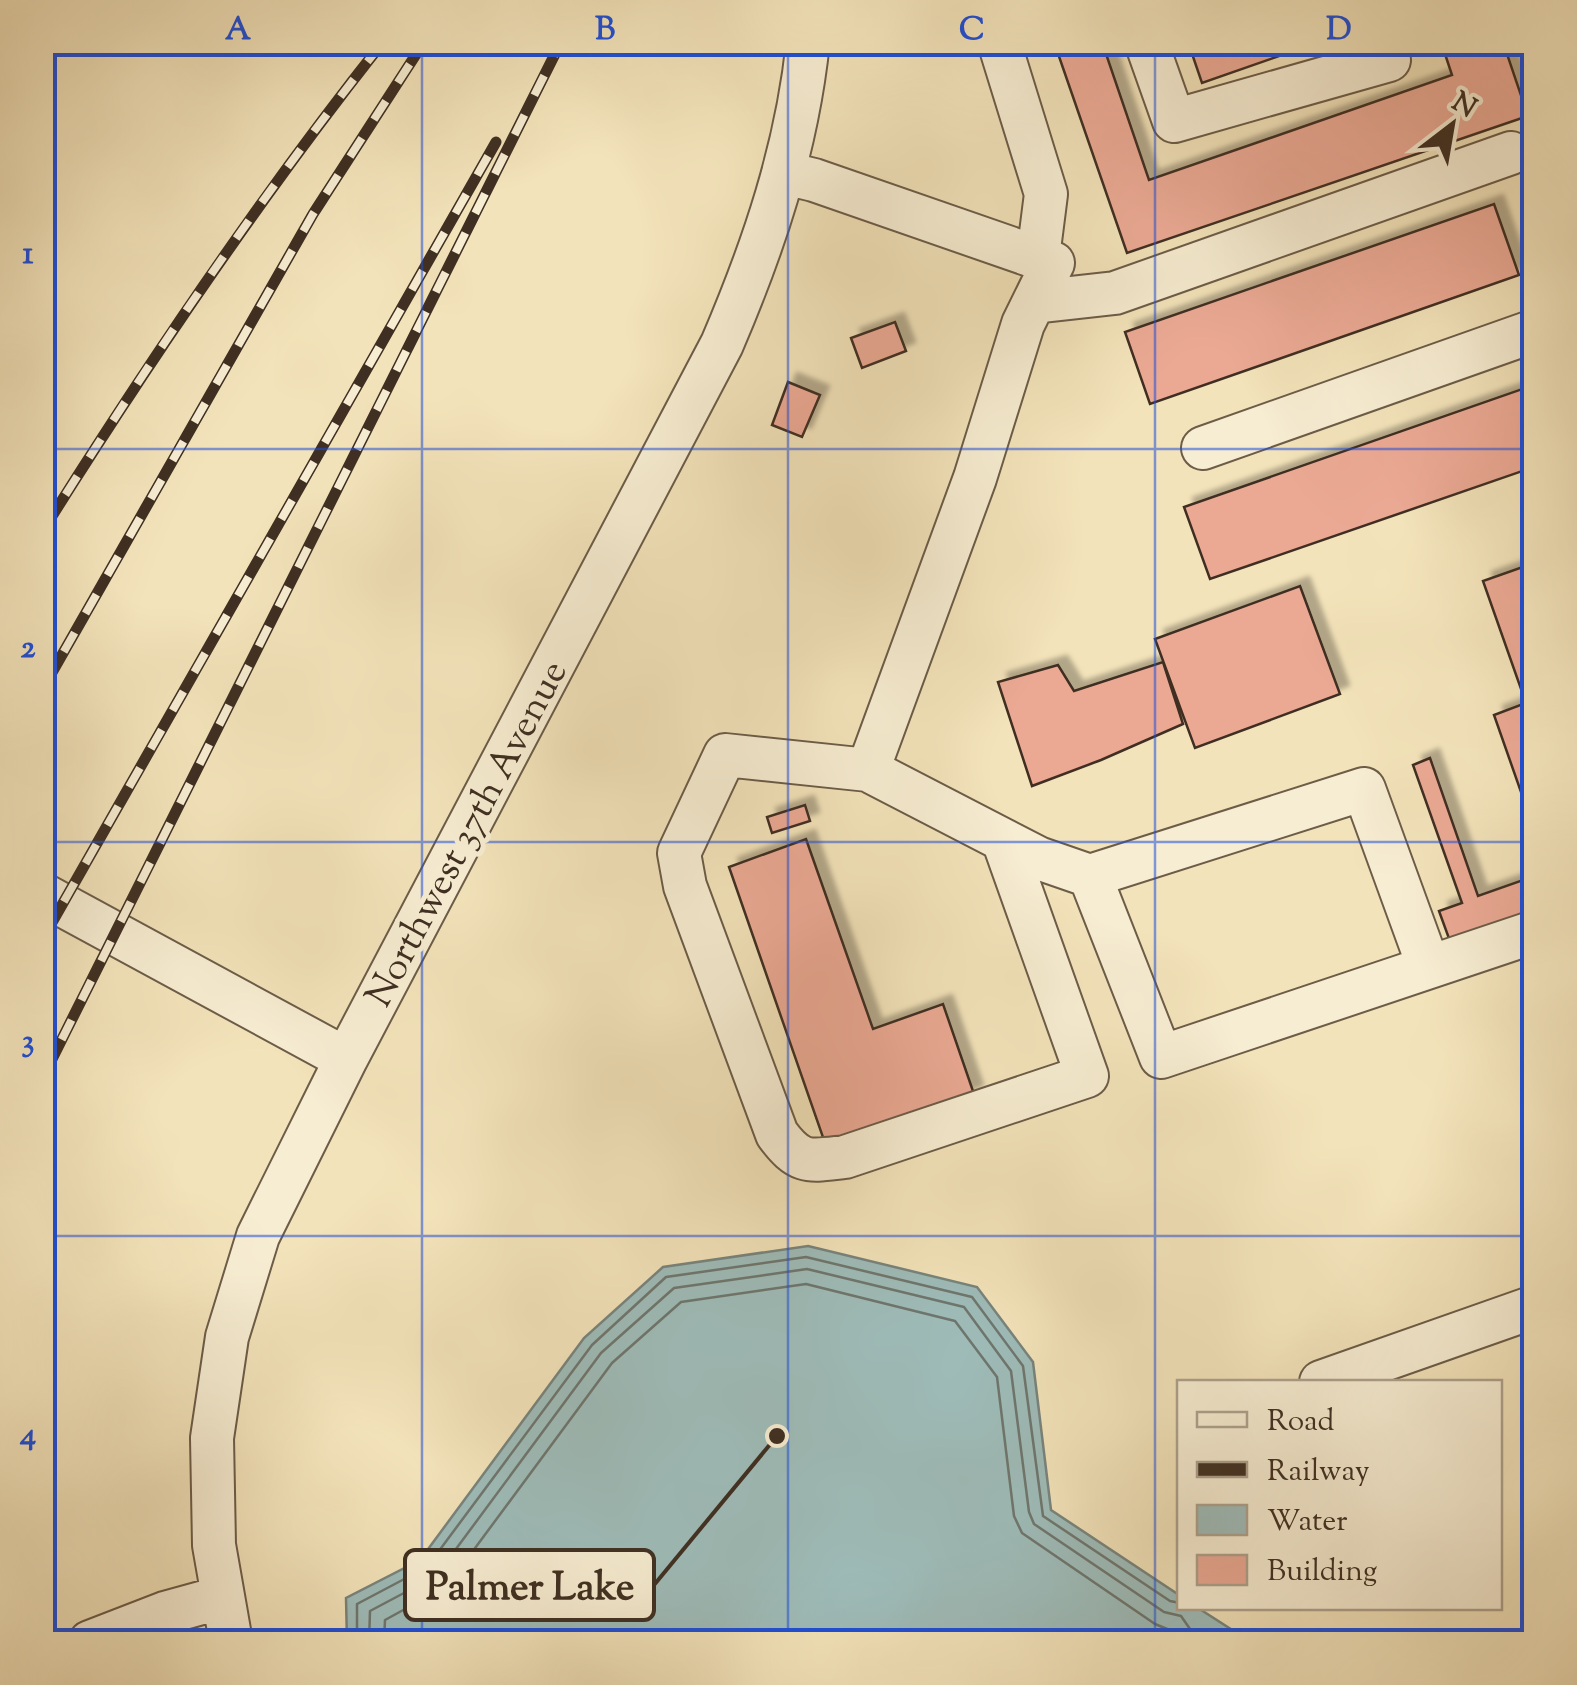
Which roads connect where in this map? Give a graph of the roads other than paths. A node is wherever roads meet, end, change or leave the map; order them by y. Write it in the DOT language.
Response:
graph roads {
  1 [pos="808,42"];
  2 [pos="999,42"];
  3 [pos="1146,42"];
  4 [pos="1383,42"];
  5 [pos="1511,153"];
  6 [pos="786,174"];
  7 [pos="1038,257"];
  8 [pos="1034,302"];
  9 [pos="1534,331"];
  10 [pos="1203,448"];
  11 [pos="868,770"];
  12 [pos="1004,840"];
  13 [pos="1090,876"];
  14 [pos="42,894"];
  15 [pos="1534,932"];
  16 [pos="1428,965"];
  17 [pos="346,1059"];
  18 [pos="1534,1307"];
  19 [pos="1327,1380"];
  20 [pos="224,1597"];
  21 [pos="90,1642"];
  22 [pos="232,1642"];
  1 -- 6 [label="street, Northwest 37th Avenue"];
  2 -- 7 [label="street"];
  3 -- 4 [label="street"];
  5 -- 8 [label="street"];
  6 -- 7 [label="street"];
  6 -- 17 [label="street, Northwest 37th Avenue"];
  7 -- 8 [label="street"];
  8 -- 11 [label="street"];
  9 -- 10 [label="street"];
  11 -- 12 [label="street"];
  11 -- 12 [label="street"];
  12 -- 13 [label="street"];
  13 -- 16 [label="street"];
  13 -- 16 [label="street"];
  14 -- 17 [label="street"];
  15 -- 16 [label="street"];
  17 -- 20 [label="street, Northwest 37th Avenue"];
  18 -- 19 [label="street"];
  20 -- 21 [label="street"];
  20 -- 22 [label="street, Northwest 37th Avenue"];
}
